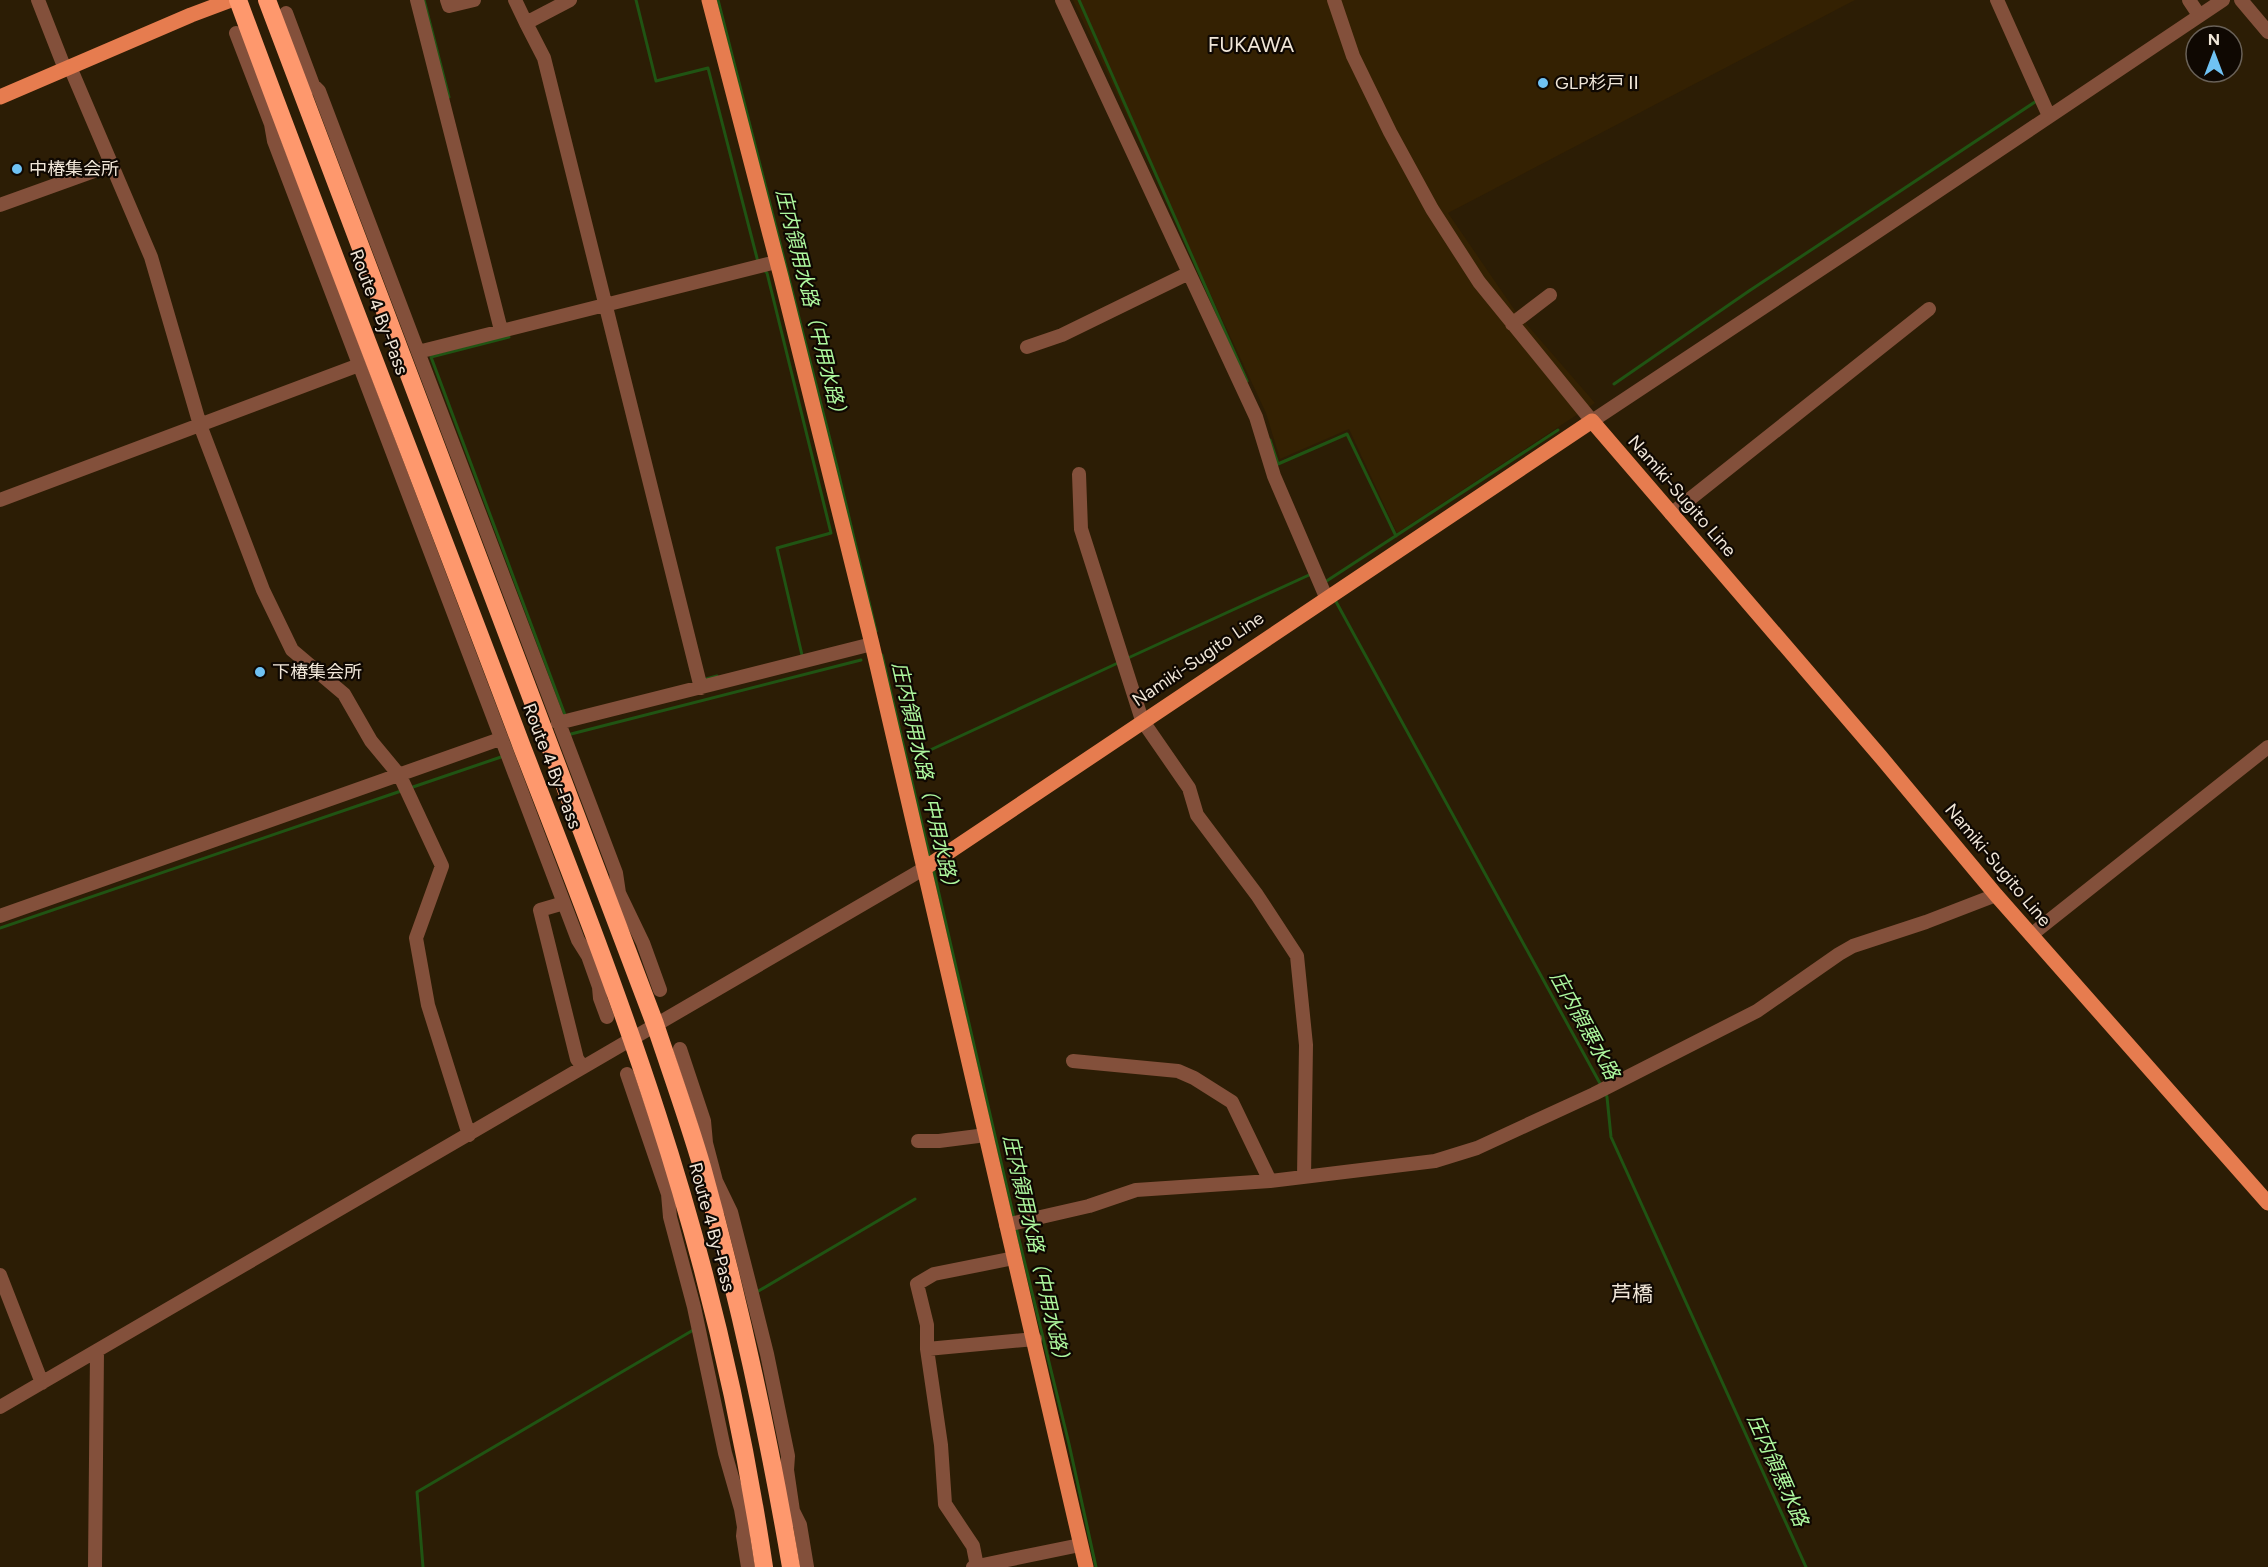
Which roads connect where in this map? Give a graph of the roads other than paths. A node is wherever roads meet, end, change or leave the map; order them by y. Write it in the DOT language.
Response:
graph roads {
  1 [pos="38,0"];
  2 [pos="231,0"];
  3 [pos="238,0"];
  4 [pos="267,0"];
  5 [pos="417,0"];
  6 [pos="447,0"];
  7 [pos="474,0"];
  8 [pos="515,0"];
  9 [pos="570,0"];
  10 [pos="709,0"];
  11 [pos="1062,0"];
  12 [pos="1334,0"];
  13 [pos="1997,0"];
  14 [pos="2189,0"];
  15 [pos="2241,0"];
  16 [pos="2216,2"];
  17 [pos="286,13"];
  18 [pos="2199,15"];
  19 [pos="526,23"];
  20 [pos="2268,32"];
  21 [pos="236,33"];
  22 [pos="298,64"];
  23 [pos="67,68"];
  24 [pos="0,97"];
  25 [pos="271,107"];
  26 [pos="2049,116"];
  27 [pos="111,165"];
  28 [pos="0,205"];
  29 [pos="776,262"];
  30 [pos="1189,273"];
  31 [pos="1550,295"];
  32 [pos="606,304"];
  33 [pos="1929,309"];
  34 [pos="1512,324"];
  35 [pos="501,330"];
  36 [pos="1027,347"];
  37 [pos="418,352"];
  38 [pos="360,365"];
  39 [pos="373,379"];
  40 [pos="1592,421"];
  41 [pos="200,425"];
  42 [pos="1079,474"];
  43 [pos="0,500"];
  44 [pos="1671,513"];
  45 [pos="1326,597"];
  46 [pos="872,644"];
  47 [pos="701,688"];
  48 [pos="1143,720"];
  49 [pos="558,723"];
  50 [pos="500,739"];
  51 [pos="2268,747"];
  52 [pos="400,776"];
  53 [pos="925,868"];
  54 [pos="1996,895"];
  55 [pos="564,903"];
  56 [pos="620,911"];
  57 [pos="0,916"];
  58 [pos="2031,935"];
  59 [pos="599,969"];
  60 [pos="660,990"];
  61 [pos="607,1017"];
  62 [pos="655,1024"];
  63 [pos="632,1038"];
  64 [pos="680,1049"];
  65 [pos="1073,1061"];
  66 [pos="583,1067"];
  67 [pos="627,1074"];
  68 [pos="469,1134"];
  69 [pos="986,1135"];
  70 [pos="918,1141"];
  71 [pos="706,1164"];
  72 [pos="1304,1177"];
  73 [pos="670,1179"];
  74 [pos="1270,1181"];
  75 [pos="2268,1203"];
  76 [pos="1006,1226"];
  77 [pos="1014,1258"];
  78 [pos="0,1275"];
  79 [pos="1035,1339"];
  80 [pos="927,1349"];
  81 [pos="97,1351"];
  82 [pos="42,1383"];
  83 [pos="0,1407"];
  84 [pos="785,1494"];
  85 [pos="747,1507"];
  86 [pos="1080,1545"];
  87 [pos="95,1567"];
  88 [pos="748,1567"];
  89 [pos="764,1567"];
  90 [pos="791,1567"];
  91 [pos="807,1567"];
  92 [pos="975,1567"];
  93 [pos="1086,1567"];
  1 -- 23 [label="street"];
  2 -- 23 [label="main road"];
  3 -- 25 [label="highway, Route 4 By-Pass"];
  4 -- 22 [label="highway, Route 4 By-Pass"];
  5 -- 35 [label="street"];
  6 -- 7 [label="street"];
  8 -- 19 [label="street"];
  9 -- 19 [label="street"];
  10 -- 29 [label="main road"];
  11 -- 30 [label="street"];
  12 -- 34 [label="street"];
  13 -- 26 [label="street"];
  14 -- 18 [label="street"];
  15 -- 20 [label="street"];
  16 -- 18 [label="street"];
  17 -- 22 [label="street"];
  18 -- 26 [label="street"];
  19 -- 32 [label="street"];
  21 -- 25 [label="street"];
  22 -- 37 [label="street"];
  22 -- 56 [label="highway, Route 4 By-Pass"];
  23 -- 24 [label="main road"];
  23 -- 27 [label="street"];
  25 -- 38 [label="street"];
  25 -- 39 [label="highway, Route 4 By-Pass"];
  26 -- 40 [label="street"];
  27 -- 28 [label="street"];
  27 -- 41 [label="street"];
  29 -- 32 [label="street"];
  29 -- 46 [label="main road"];
  30 -- 36 [label="street"];
  30 -- 45 [label="street"];
  31 -- 34 [label="street"];
  32 -- 35 [label="street"];
  32 -- 47 [label="street"];
  33 -- 44 [label="street"];
  34 -- 40 [label="street"];
  35 -- 37 [label="street"];
  37 -- 49 [label="street"];
  38 -- 39 [label="street"];
  38 -- 41 [label="street"];
  39 -- 50 [label="street"];
  39 -- 59 [label="highway, Route 4 By-Pass"];
  40 -- 44 [label="main road, Namiki-Sugito Line"];
  40 -- 45 [label="main road, Namiki-Sugito Line"];
  41 -- 43 [label="street"];
  41 -- 52 [label="street"];
  42 -- 48 [label="street"];
  44 -- 54 [label="main road, Namiki-Sugito Line"];
  45 -- 48 [label="main road, Namiki-Sugito Line"];
  46 -- 47 [label="street"];
  46 -- 53 [label="main road"];
  47 -- 49 [label="street"];
  48 -- 53 [label="main road, Namiki-Sugito Line"];
  48 -- 72 [label="street"];
  49 -- 56 [label="street"];
  50 -- 52 [label="street"];
  50 -- 55 [label="street"];
  51 -- 58 [label="street"];
  52 -- 57 [label="street"];
  52 -- 68 [label="street"];
  53 -- 62 [label="street"];
  53 -- 69 [label="main road"];
  54 -- 58 [label="main road, Namiki-Sugito Line"];
  54 -- 72 [label="street"];
  55 -- 59 [label="street"];
  55 -- 66 [label="street"];
  56 -- 60 [label="street"];
  56 -- 62 [label="highway, Route 4 By-Pass"];
  58 -- 75 [label="main road, Namiki-Sugito Line"];
  59 -- 61 [label="street"];
  59 -- 63 [label="highway, Route 4 By-Pass"];
  62 -- 63 [label="street"];
  62 -- 71 [label="highway, Route 4 By-Pass"];
  63 -- 66 [label="street"];
  63 -- 73 [label="highway, Route 4 By-Pass"];
  64 -- 71 [label="street"];
  65 -- 74 [label="street"];
  66 -- 68 [label="street"];
  67 -- 73 [label="street"];
  68 -- 81 [label="street"];
  69 -- 70 [label="street"];
  69 -- 76 [label="main road"];
  71 -- 84 [label="highway, Route 4 By-Pass"];
  72 -- 74 [label="street"];
  73 -- 85 [label="highway, Route 4 By-Pass"];
  74 -- 76 [label="street"];
  76 -- 77 [label="main road"];
  77 -- 79 [label="main road"];
  77 -- 80 [label="street"];
  78 -- 82 [label="street"];
  79 -- 80 [label="street"];
  79 -- 86 [label="main road"];
  80 -- 92 [label="street"];
  81 -- 82 [label="street"];
  81 -- 87 [label="street"];
  82 -- 83 [label="street"];
  84 -- 90 [label="highway, Route 4 By-Pass"];
  84 -- 91 [label="street"];
  85 -- 88 [label="street"];
  85 -- 89 [label="highway, Route 4 By-Pass"];
  86 -- 92 [label="street"];
  86 -- 93 [label="main road"];
}
